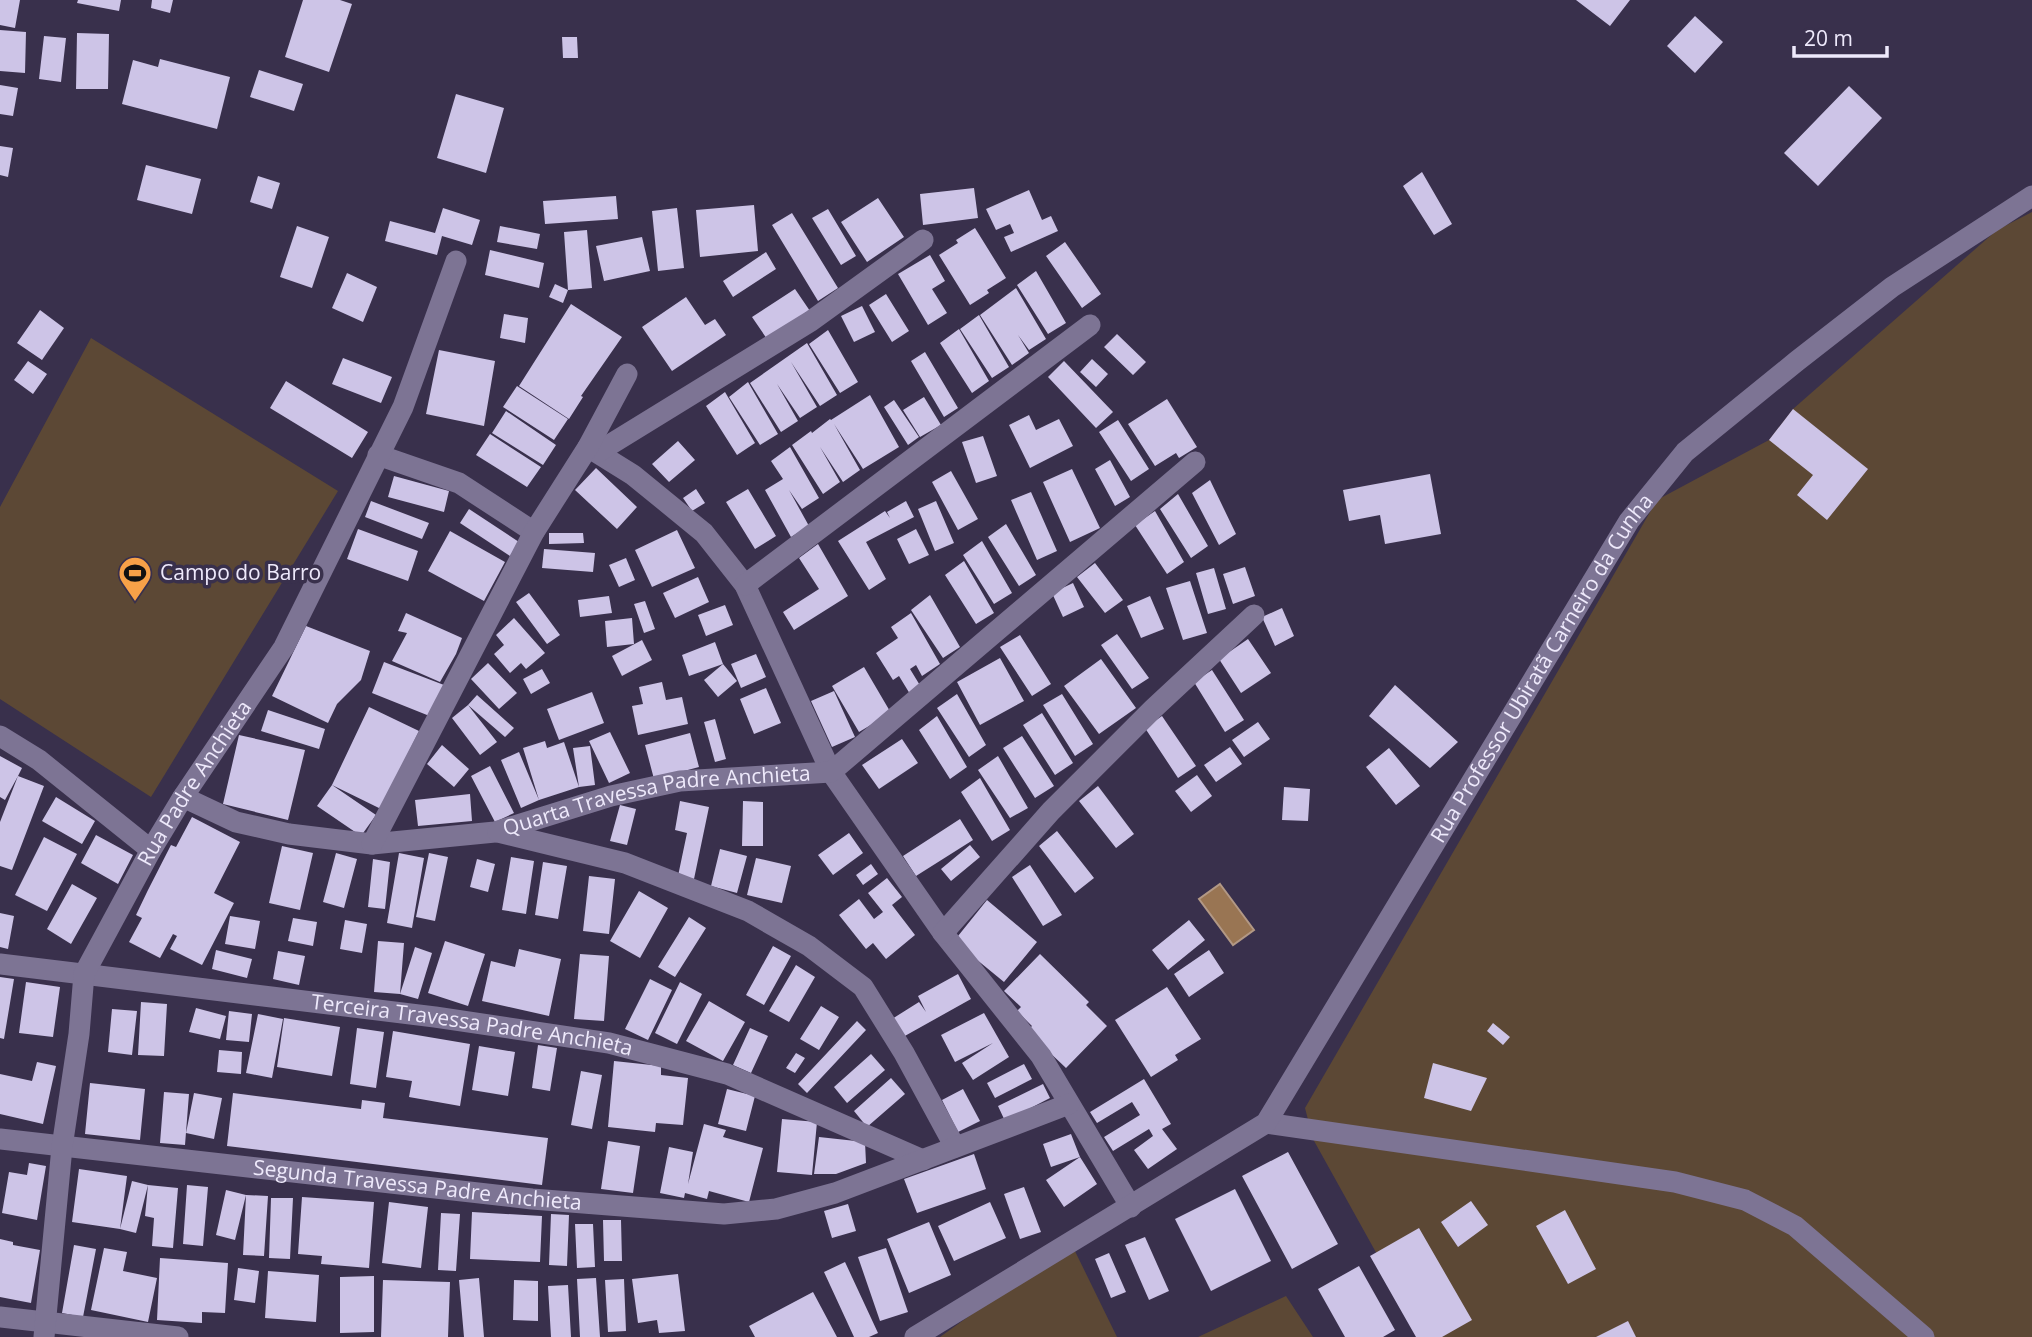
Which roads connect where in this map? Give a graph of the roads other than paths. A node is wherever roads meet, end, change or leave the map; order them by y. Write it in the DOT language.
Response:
graph roads {
  1 [pos="2032,196"];
  2 [pos="923,240"];
  3 [pos="456,261"];
  4 [pos="1090,326"];
  5 [pos="627,374"];
  6 [pos="593,449"];
  7 [pos="378,455"];
  8 [pos="1195,462"];
  9 [pos="534,532"];
  10 [pos="745,585"];
  11 [pos="1254,615"];
  12 [pos="0,736"];
  13 [pos="831,772"];
  14 [pos="183,797"];
  15 [pos="495,832"];
  16 [pos="372,844"];
  17 [pos="150,850"];
  18 [pos="943,933"];
  19 [pos="0,964"];
  20 [pos="84,974"];
  21 [pos="1069,1104"];
  22 [pos="1266,1123"];
  23 [pos="0,1139"];
  24 [pos="62,1147"];
  25 [pos="955,1147"];
  26 [pos="923,1160"];
  27 [pos="1131,1207"];
  28 [pos="0,1317"];
  29 [pos="45,1330"];
  30 [pos="178,1337"];
  31 [pos="915,1337"];
  32 [pos="1924,1337"];
  1 -- 22 [label="street, Rua Professor Ubiratã Carneiro da Cunha"];
  2 -- 6 [label="street"];
  3 -- 7 [label="street, Rua Padre Anchieta"];
  4 -- 10 [label="street"];
  5 -- 6 [label="street"];
  6 -- 9 [label="street"];
  6 -- 10 [label="street"];
  7 -- 9 [label="street"];
  7 -- 14 [label="street, Rua Padre Anchieta"];
  8 -- 13 [label="street, Quarta Travessa Padre Anchieta"];
  9 -- 16 [label="street"];
  10 -- 13 [label="street"];
  11 -- 18 [label="street"];
  12 -- 17 [label="street"];
  13 -- 15 [label="street, Quarta Travessa Padre Anchieta"];
  13 -- 18 [label="street"];
  14 -- 16 [label="street, Quarta Travessa Padre Anchieta"];
  14 -- 17 [label="street, Rua Padre Anchieta"];
  15 -- 16 [label="street, Quarta Travessa Padre Anchieta"];
  15 -- 25 [label="street"];
  17 -- 20 [label="street, Rua Padre Anchieta"];
  18 -- 21 [label="street"];
  19 -- 20 [label="street, Terceira Travessa Padre Anchieta"];
  20 -- 24 [label="street, Rua Padre Anchieta"];
  20 -- 26 [label="street, Terceira Travessa Padre Anchieta"];
  21 -- 25 [label="street, Segunda Travessa Padre Anchieta"];
  21 -- 27 [label="street"];
  22 -- 27 [label="street, Rua Professor Ubiratã Carneiro da Cunha"];
  22 -- 32 [label="street"];
  23 -- 24 [label="street, Segunda Travessa Padre Anchieta"];
  24 -- 26 [label="street, Segunda Travessa Padre Anchieta"];
  24 -- 29 [label="street, Rua Padre Anchieta"];
  25 -- 26 [label="street, Segunda Travessa Padre Anchieta"];
  27 -- 31 [label="street, Rua Professor Ubiratã Carneiro da Cunha"];
  28 -- 29 [label="street"];
  29 -- 30 [label="street"];
}
